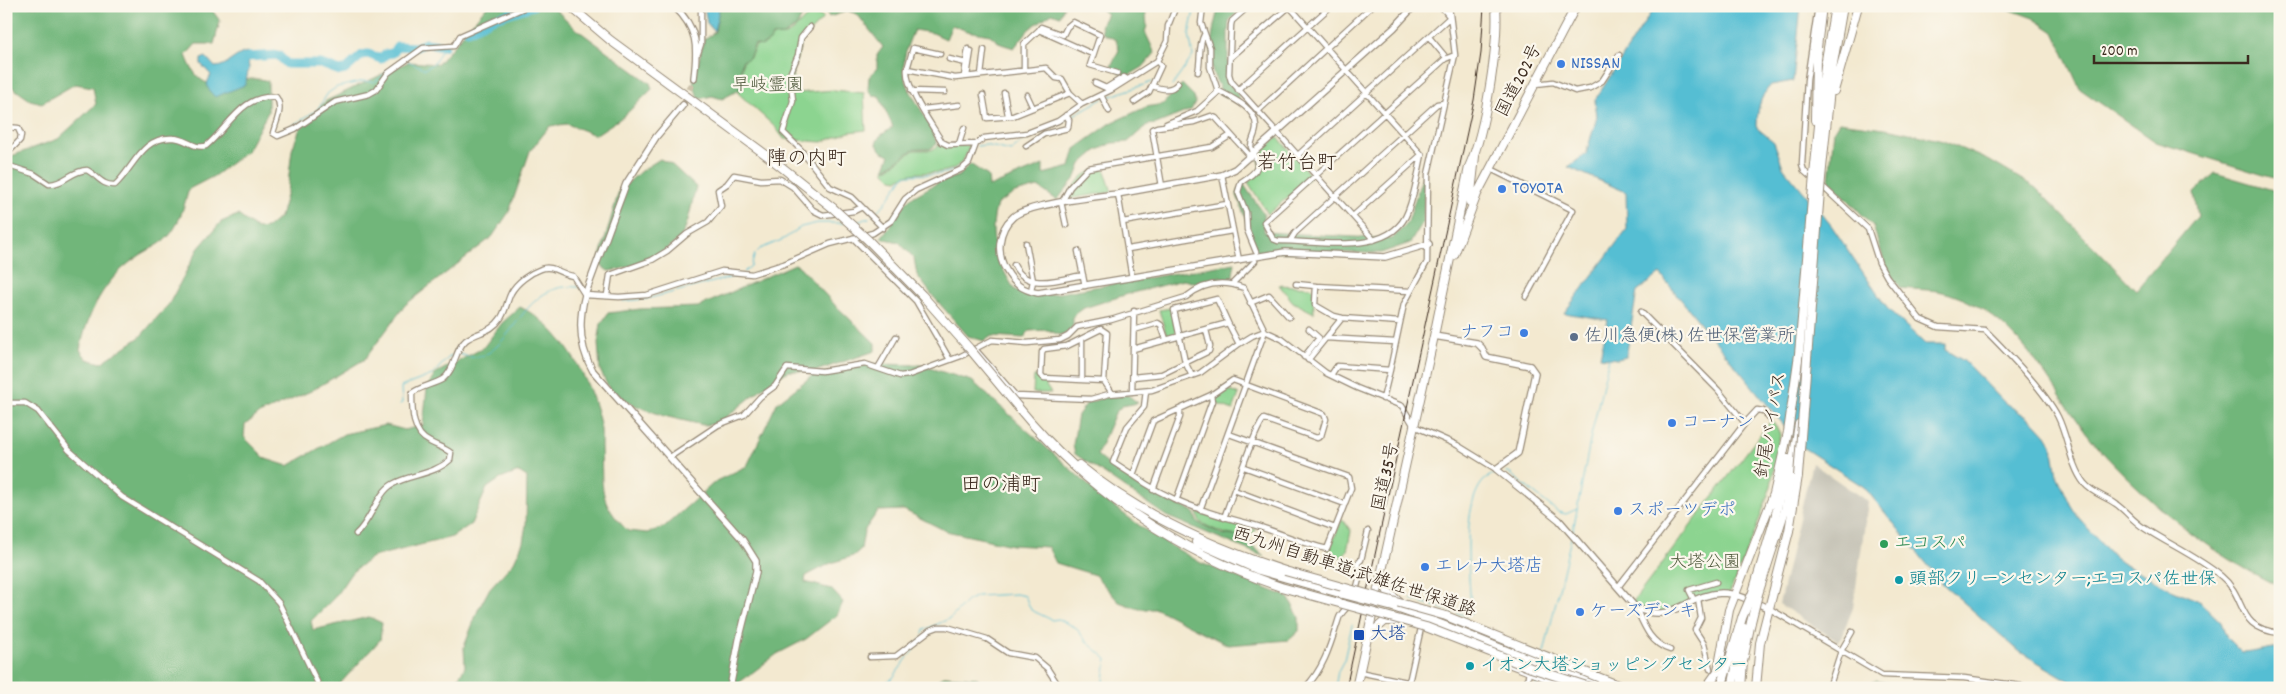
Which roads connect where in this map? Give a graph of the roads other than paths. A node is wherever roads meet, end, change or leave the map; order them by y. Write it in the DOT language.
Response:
graph roads {
  1 [pos="528,6"];
  2 [pos="570,6"];
  3 [pos="674,6"];
  4 [pos="701,6"];
  5 [pos="1176,6"];
  6 [pos="1202,6"];
  7 [pos="1249,6"];
  8 [pos="1290,6"];
  9 [pos="1332,6"];
  10 [pos="1372,6"];
  11 [pos="1414,6"];
  12 [pos="1441,6"];
  13 [pos="1449,6"];
  14 [pos="1496,6"];
  15 [pos="1576,6"];
  16 [pos="1818,6"];
  17 [pos="1822,6"];
  18 [pos="1835,6"];
  19 [pos="1843,6"];
  20 [pos="1858,6"];
  21 [pos="1449,17"];
  22 [pos="810,27"];
  23 [pos="1308,28"];
  24 [pos="1039,30"];
  25 [pos="1204,35"];
  26 [pos="1429,37"];
  27 [pos="1327,48"];
  28 [pos="984,50"];
  29 [pos="698,53"];
  30 [pos="1090,53"];
  31 [pos="940,54"];
  32 [pos="1619,54"];
  33 [pos="1444,55"];
  34 [pos="1455,55"];
  35 [pos="1230,58"];
  36 [pos="949,59"];
  37 [pos="1157,61"];
  38 [pos="966,63"];
  39 [pos="907,69"];
  40 [pos="1024,70"];
  41 [pos="1346,70"];
  42 [pos="1198,72"];
  43 [pos="1117,73"];
  44 [pos="981,75"];
  45 [pos="965,76"];
  46 [pos="694,78"];
  47 [pos="1127,79"];
  48 [pos="1153,83"];
  49 [pos="1178,83"];
  50 [pos="1095,84"];
  51 [pos="1536,84"];
  52 [pos="1217,90"];
  53 [pos="1238,90"];
  54 [pos="911,91"];
  55 [pos="945,92"];
  56 [pos="1004,93"];
  57 [pos="1070,93"];
  58 [pos="1367,93"];
  59 [pos="982,95"];
  60 [pos="1027,95"];
  61 [pos="1101,95"];
  62 [pos="1134,102"];
  63 [pos="1444,103"];
  64 [pos="1082,104"];
  65 [pos="684,105"];
  66 [pos="960,105"];
  67 [pos="1033,108"];
  68 [pos="924,109"];
  69 [pos="1109,111"];
  70 [pos="1258,111"];
  71 [pos="1385,113"];
  72 [pos="1008,115"];
  73 [pos="1066,115"];
  74 [pos="1165,125"];
  75 [pos="6,127"];
  76 [pos="964,128"];
  77 [pos="1278,132"];
  78 [pos="1231,135"];
  79 [pos="1403,135"];
  80 [pos="1817,137"];
  81 [pos="1825,142"];
  82 [pos="959,144"];
  83 [pos="975,146"];
  84 [pos="1026,146"];
  85 [pos="6,154"];
  86 [pos="1422,154"];
  87 [pos="1475,154"];
  88 [pos="1253,155"];
  89 [pos="1298,155"];
  90 [pos="1156,156"];
  91 [pos="6,165"];
  92 [pos="1475,168"];
  93 [pos="1489,172"];
  94 [pos="1222,175"];
  95 [pos="1316,176"];
  96 [pos="1818,177"];
  97 [pos="1162,186"];
  98 [pos="1118,194"];
  99 [pos="1471,194"];
  100 [pos="1335,196"];
  101 [pos="1061,202"];
  102 [pos="1227,204"];
  103 [pos="862,207"];
  104 [pos="1353,216"];
  105 [pos="1468,217"];
  106 [pos="1123,222"];
  107 [pos="1066,225"];
  108 [pos="883,228"];
  109 [pos="1232,231"];
  110 [pos="853,238"];
  111 [pos="1453,238"];
  112 [pos="1374,240"];
  113 [pos="1290,241"];
  114 [pos="1026,243"];
  115 [pos="1429,244"];
  116 [pos="1128,249"];
  117 [pos="1078,251"];
  118 [pos="1256,252"];
  119 [pos="1239,260"];
  120 [pos="1255,261"];
  121 [pos="1014,265"];
  122 [pos="1448,272"];
  123 [pos="1083,275"];
  124 [pos="1132,278"];
  125 [pos="1033,281"];
  126 [pos="1232,284"];
  127 [pos="1296,284"];
  128 [pos="1085,286"];
  129 [pos="1316,286"];
  130 [pos="1031,291"];
  131 [pos="1410,291"];
  132 [pos="584,295"];
  133 [pos="607,295"];
  134 [pos="1526,297"];
  135 [pos="1250,303"];
  136 [pos="1134,311"];
  137 [pos="1640,312"];
  138 [pos="1288,314"];
  139 [pos="1342,318"];
  140 [pos="1228,322"];
  141 [pos="1400,322"];
  142 [pos="1309,329"];
  143 [pos="1134,330"];
  144 [pos="1206,330"];
  145 [pos="1265,331"];
  146 [pos="1179,336"];
  147 [pos="1434,336"];
  148 [pos="896,337"];
  149 [pos="1326,338"];
  150 [pos="1166,339"];
  151 [pos="1082,340"];
  152 [pos="1395,342"];
  153 [pos="1239,344"];
  154 [pos="1133,348"];
  155 [pos="972,349"];
  156 [pos="1803,355"];
  157 [pos="1306,359"];
  158 [pos="950,360"];
  159 [pos="1185,362"];
  160 [pos="878,368"];
  161 [pos="1390,370"];
  162 [pos="1331,375"];
  163 [pos="1133,376"];
  164 [pos="1192,376"];
  165 [pos="1082,380"];
  166 [pos="1104,381"];
  167 [pos="1245,385"];
  168 [pos="1146,391"];
  169 [pos="1132,392"];
  170 [pos="1112,393"];
  171 [pos="1212,395"];
  172 [pos="1383,400"];
  173 [pos="6,402"];
  174 [pos="1018,407"];
  175 [pos="1180,410"];
  176 [pos="1769,417"];
  177 [pos="1745,423"];
  178 [pos="1414,426"];
  179 [pos="1229,434"];
  180 [pos="1253,443"];
  181 [pos="670,457"];
  182 [pos="1072,459"];
  183 [pos="1244,467"];
  184 [pos="1496,469"];
  185 [pos="1789,472"];
  186 [pos="1133,475"];
  187 [pos="1153,490"];
  188 [pos="1234,490"];
  189 [pos="1176,501"];
  190 [pos="1345,504"];
  191 [pos="1200,510"];
  192 [pos="1224,518"];
  193 [pos="1335,528"];
  194 [pos="1368,531"];
  195 [pos="1162,533"];
  196 [pos="356,534"];
  197 [pos="1381,574"];
  198 [pos="1716,582"];
  199 [pos="1618,587"];
  200 [pos="1342,595"];
  201 [pos="1735,595"];
  202 [pos="1696,600"];
  203 [pos="1403,605"];
  204 [pos="1374,606"];
  205 [pos="1636,608"];
  206 [pos="1392,609"];
  207 [pos="1770,609"];
  208 [pos="1746,620"];
  209 [pos="1398,621"];
  210 [pos="1421,628"];
  211 [pos="1852,632"];
  212 [pos="2280,633"];
  213 [pos="1368,636"];
  214 [pos="1670,650"];
  215 [pos="1841,651"];
  216 [pos="870,657"];
  217 [pos="1533,666"];
  218 [pos="1544,669"];
  219 [pos="1714,670"];
  220 [pos="1359,672"];
  221 [pos="1406,685"];
  222 [pos="1721,687"];
  223 [pos="320,688"];
  224 [pos="730,688"];
  225 [pos="1060,688"];
  226 [pos="1305,688"];
  227 [pos="1356,688"];
  228 [pos="1526,688"];
  229 [pos="1574,688"];
  230 [pos="1585,688"];
  231 [pos="1593,688"];
  232 [pos="1598,688"];
  233 [pos="1612,688"];
  234 [pos="1619,688"];
  235 [pos="1625,688"];
  236 [pos="1706,688"];
  237 [pos="1732,688"];
  238 [pos="1741,688"];
  239 [pos="1756,688"];
  240 [pos="1830,688"];
  241 [pos="2035,688"];
  1 -- 91 [label="street"];
  2 -- 155 [label="highway, 西九州自動車道;武雄佐世保道路, bridge"];
  3 -- 29 [label="street"];
  4 -- 29 [label="street"];
  5 -- 37 [label="street"];
  6 -- 25 [label="street"];
  7 -- 35 [label="street"];
  8 -- 23 [label="street"];
  8 -- 35 [label="street"];
  9 -- 23 [label="street"];
  10 -- 27 [label="street"];
  11 -- 41 [label="street"];
  12 -- 21 [label="street"];
  13 -- 21 [label="street"];
  14 -- 87 [label="highway"];
  15 -- 51 [label="highway, 国道202号"];
  16 -- 212 [label="street"];
  17 -- 80 [label="highway"];
  18 -- 80 [label="highway, 針尾バイパス"];
  19 -- 81 [label="highway, 針尾バイパス"];
  20 -- 81 [label="highway"];
  21 -- 26 [label="street"];
  21 -- 34 [label="street"];
  22 -- 103 [label="street"];
  23 -- 27 [label="street"];
  23 -- 53 [label="street"];
  24 -- 30 [label="street"];
  24 -- 40 [label="street"];
  24 -- 43 [label="street"];
  25 -- 42 [label="street"];
  25 -- 52 [label="street"];
  26 -- 33 [label="street"];
  26 -- 58 [label="street"];
  27 -- 41 [label="street"];
  27 -- 70 [label="street"];
  28 -- 44 [label="street"];
  29 -- 46 [label="street"];
  31 -- 39 [label="street"];
  32 -- 51 [label="street"];
  34 -- 63 [label="street"];
  34 -- 71 [label="street"];
  35 -- 53 [label="street"];
  36 -- 38 [label="street"];
  37 -- 47 [label="street"];
  37 -- 48 [label="street"];
  38 -- 45 [label="street"];
  38 -- 45 [label="street"];
  39 -- 45 [label="street"];
  39 -- 54 [label="street"];
  40 -- 44 [label="street"];
  40 -- 57 [label="street"];
  41 -- 58 [label="street"];
  41 -- 77 [label="street"];
  44 -- 45 [label="street"];
  47 -- 50 [label="street"];
  47 -- 61 [label="street"];
  48 -- 49 [label="street"];
  48 -- 62 [label="street"];
  51 -- 93 [label="highway, 国道202号"];
  52 -- 74 [label="street"];
  52 -- 88 [label="street"];
  53 -- 70 [label="street"];
  54 -- 55 [label="street"];
  54 -- 68 [label="street"];
  56 -- 72 [label="street"];
  57 -- 64 [label="street"];
  57 -- 67 [label="street"];
  58 -- 71 [label="street"];
  58 -- 89 [label="street"];
  59 -- 72 [label="street"];
  60 -- 67 [label="street"];
  61 -- 64 [label="street"];
  61 -- 69 [label="street"];
  63 -- 79 [label="street"];
  63 -- 115 [label="street"];
  64 -- 73 [label="street"];
  65 -- 132 [label="street"];
  66 -- 68 [label="street"];
  67 -- 72 [label="street"];
  68 -- 82 [label="street"];
  70 -- 77 [label="street"];
  71 -- 79 [label="street"];
  71 -- 95 [label="street"];
  73 -- 83 [label="street"];
  73 -- 84 [label="street"];
  74 -- 78 [label="street"];
  74 -- 90 [label="street"];
  75 -- 85 [label="street"];
  76 -- 82 [label="street"];
  77 -- 88 [label="street"];
  77 -- 89 [label="street"];
  78 -- 88 [label="street"];
  78 -- 90 [label="street"];
  79 -- 86 [label="street"];
  79 -- 100 [label="street"];
  80 -- 96 [label="highway, 針尾バイパス"];
  81 -- 96 [label="highway, 針尾バイパス"];
  82 -- 83 [label="street"];
  83 -- 108 [label="street"];
  86 -- 104 [label="street"];
  86 -- 112 [label="street"];
  87 -- 92 [label="highway"];
  87 -- 111 [label="highway, 国道35号"];
  88 -- 94 [label="street"];
  88 -- 118 [label="street"];
  89 -- 95 [label="street"];
  90 -- 97 [label="street"];
  90 -- 101 [label="street"];
  92 -- 93 [label="highway"];
  92 -- 99 [label="highway"];
  93 -- 99 [label="highway, 国道202号"];
  93 -- 105 [label="highway, 国道202号"];
  93 -- 134 [label="street"];
  94 -- 97 [label="street"];
  94 -- 102 [label="street"];
  95 -- 100 [label="street"];
  95 -- 113 [label="street"];
  96 -- 156 [label="highway, 針尾バイパス, bridge"];
  97 -- 98 [label="street"];
  98 -- 101 [label="street"];
  98 -- 106 [label="street"];
  99 -- 105 [label="highway"];
  99 -- 111 [label="highway, 国道202号"];
  100 -- 104 [label="street"];
  100 -- 113 [label="street"];
  101 -- 107 [label="street"];
  101 -- 130 [label="street"];
  102 -- 106 [label="street"];
  102 -- 109 [label="street"];
  103 -- 108 [label="street"];
  103 -- 133 [label="street"];
  104 -- 112 [label="street"];
  105 -- 122 [label="highway, 国道35号"];
  106 -- 116 [label="street"];
  108 -- 110 [label="street"];
  109 -- 116 [label="street"];
  109 -- 119 [label="street"];
  110 -- 133 [label="street"];
  110 -- 158 [label="street"];
  111 -- 122 [label="highway, 国道35号"];
  112 -- 113 [label="street"];
  114 -- 125 [label="street"];
  115 -- 119 [label="street"];
  115 -- 131 [label="street"];
  116 -- 124 [label="street"];
  117 -- 123 [label="street"];
  119 -- 124 [label="street"];
  120 -- 126 [label="street"];
  121 -- 125 [label="street"];
  122 -- 147 [label="highway, 国道35号"];
  123 -- 125 [label="street"];
  123 -- 128 [label="street"];
  124 -- 128 [label="street"];
  125 -- 130 [label="street"];
  126 -- 135 [label="street"];
  126 -- 136 [label="street"];
  127 -- 129 [label="street"];
  128 -- 130 [label="street"];
  129 -- 131 [label="street"];
  129 -- 139 [label="street"];
  131 -- 141 [label="street"];
  132 -- 133 [label="street"];
  132 -- 181 [label="street"];
  132 -- 196 [label="street"];
  135 -- 138 [label="street"];
  135 -- 145 [label="street"];
  136 -- 143 [label="street"];
  136 -- 155 [label="street"];
  137 -- 177 [label="street"];
  139 -- 141 [label="street"];
  139 -- 149 [label="street"];
  140 -- 144 [label="street"];
  140 -- 146 [label="street"];
  140 -- 153 [label="street"];
  141 -- 152 [label="street"];
  142 -- 157 [label="street"];
  143 -- 150 [label="street"];
  143 -- 154 [label="street"];
  144 -- 146 [label="street"];
  144 -- 159 [label="street"];
  145 -- 153 [label="street"];
  145 -- 157 [label="street"];
  145 -- 167 [label="street"];
  146 -- 150 [label="street"];
  146 -- 159 [label="street"];
  147 -- 178 [label="highway, 国道35号"];
  147 -- 184 [label="street"];
  148 -- 160 [label="street"];
  149 -- 152 [label="street"];
  149 -- 157 [label="street"];
  150 -- 154 [label="street"];
  151 -- 165 [label="street"];
  151 -- 165 [label="street"];
  151 -- 166 [label="street"];
  152 -- 161 [label="street"];
  153 -- 164 [label="street"];
  154 -- 163 [label="street"];
  155 -- 158 [label="street"];
  155 -- 170 [label="street"];
  155 -- 174 [label="highway, 西九州自動車道;武雄佐世保道路, bridge"];
  156 -- 185 [label="highway, 針尾バイパス, bridge"];
  156 -- 185 [label="highway"];
  157 -- 162 [label="street"];
  158 -- 160 [label="street"];
  159 -- 163 [label="street"];
  159 -- 164 [label="street"];
  160 -- 181 [label="street"];
  161 -- 162 [label="street"];
  161 -- 172 [label="street"];
  162 -- 172 [label="street"];
  163 -- 169 [label="street"];
  164 -- 168 [label="street"];
  165 -- 166 [label="street"];
  166 -- 170 [label="street"];
  167 -- 171 [label="street"];
  167 -- 179 [label="street"];
  167 -- 180 [label="street"];
  168 -- 169 [label="street"];
  168 -- 186 [label="street"];
  169 -- 170 [label="street"];
  171 -- 175 [label="street"];
  171 -- 189 [label="street"];
  172 -- 178 [label="street"];
  173 -- 223 [label="street"];
  174 -- 182 [label="highway, 西九州自動車道;武雄佐世保道路"];
  174 -- 195 [label="highway, 西九州自動車道;武雄佐世保道路"];
  175 -- 186 [label="street"];
  175 -- 187 [label="street"];
  176 -- 177 [label="street"];
  177 -- 199 [label="street"];
  178 -- 184 [label="street"];
  178 -- 197 [label="highway, 国道35号"];
  179 -- 180 [label="street"];
  179 -- 191 [label="street"];
  180 -- 183 [label="street"];
  180 -- 190 [label="street"];
  181 -- 224 [label="street"];
  182 -- 200 [label="highway"];
  182 -- 235 [label="highway, 西九州自動車道;武雄佐世保道路, bridge"];
  183 -- 188 [label="street"];
  183 -- 190 [label="street"];
  184 -- 199 [label="street"];
  185 -- 201 [label="highway, 針尾バイパス"];
  185 -- 207 [label="highway, 針尾バイパス"];
  185 -- 208 [label="highway, bridge"];
  186 -- 187 [label="street"];
  187 -- 189 [label="street"];
  188 -- 192 [label="street"];
  188 -- 193 [label="street"];
  189 -- 191 [label="street"];
  190 -- 193 [label="street"];
  191 -- 192 [label="street"];
  192 -- 193 [label="street"];
  194 -- 226 [label="street"];
  195 -- 200 [label="highway"];
  195 -- 231 [label="highway, 西九州自動車道;武雄佐世保道路, bridge"];
  197 -- 203 [label="highway"];
  197 -- 204 [label="highway, 国道35号"];
  198 -- 202 [label="street"];
  199 -- 205 [label="street"];
  200 -- 206 [label="highway, bridge"];
  201 -- 202 [label="street"];
  201 -- 207 [label="street"];
  201 -- 219 [label="highway, 針尾バイパス"];
  202 -- 205 [label="street"];
  202 -- 219 [label="street"];
  203 -- 204 [label="highway"];
  203 -- 217 [label="highway"];
  204 -- 209 [label="highway"];
  204 -- 213 [label="highway, 国道35号"];
  205 -- 214 [label="street"];
  206 -- 217 [label="highway"];
  206 -- 217 [label="highway"];
  207 -- 215 [label="street"];
  207 -- 239 [label="highway, 針尾バイパス"];
  208 -- 222 [label="highway"];
  208 -- 237 [label="highway"];
  208 -- 238 [label="highway"];
  209 -- 210 [label="highway"];
  209 -- 213 [label="highway"];
  210 -- 217 [label="highway"];
  210 -- 221 [label="street"];
  211 -- 215 [label="street"];
  213 -- 220 [label="highway, 国道35号"];
  215 -- 240 [label="street"];
  215 -- 241 [label="street"];
  216 -- 225 [label="street"];
  217 -- 218 [label="highway, bridge"];
  217 -- 218 [label="highway"];
  217 -- 228 [label="street"];
  218 -- 229 [label="highway"];
  218 -- 230 [label="highway"];
  218 -- 232 [label="highway"];
  218 -- 233 [label="highway"];
  218 -- 234 [label="highway"];
  219 -- 222 [label="highway"];
  219 -- 236 [label="highway, 針尾バイパス"];
  220 -- 221 [label="street"];
  220 -- 227 [label="highway, 国道35号"];
}
